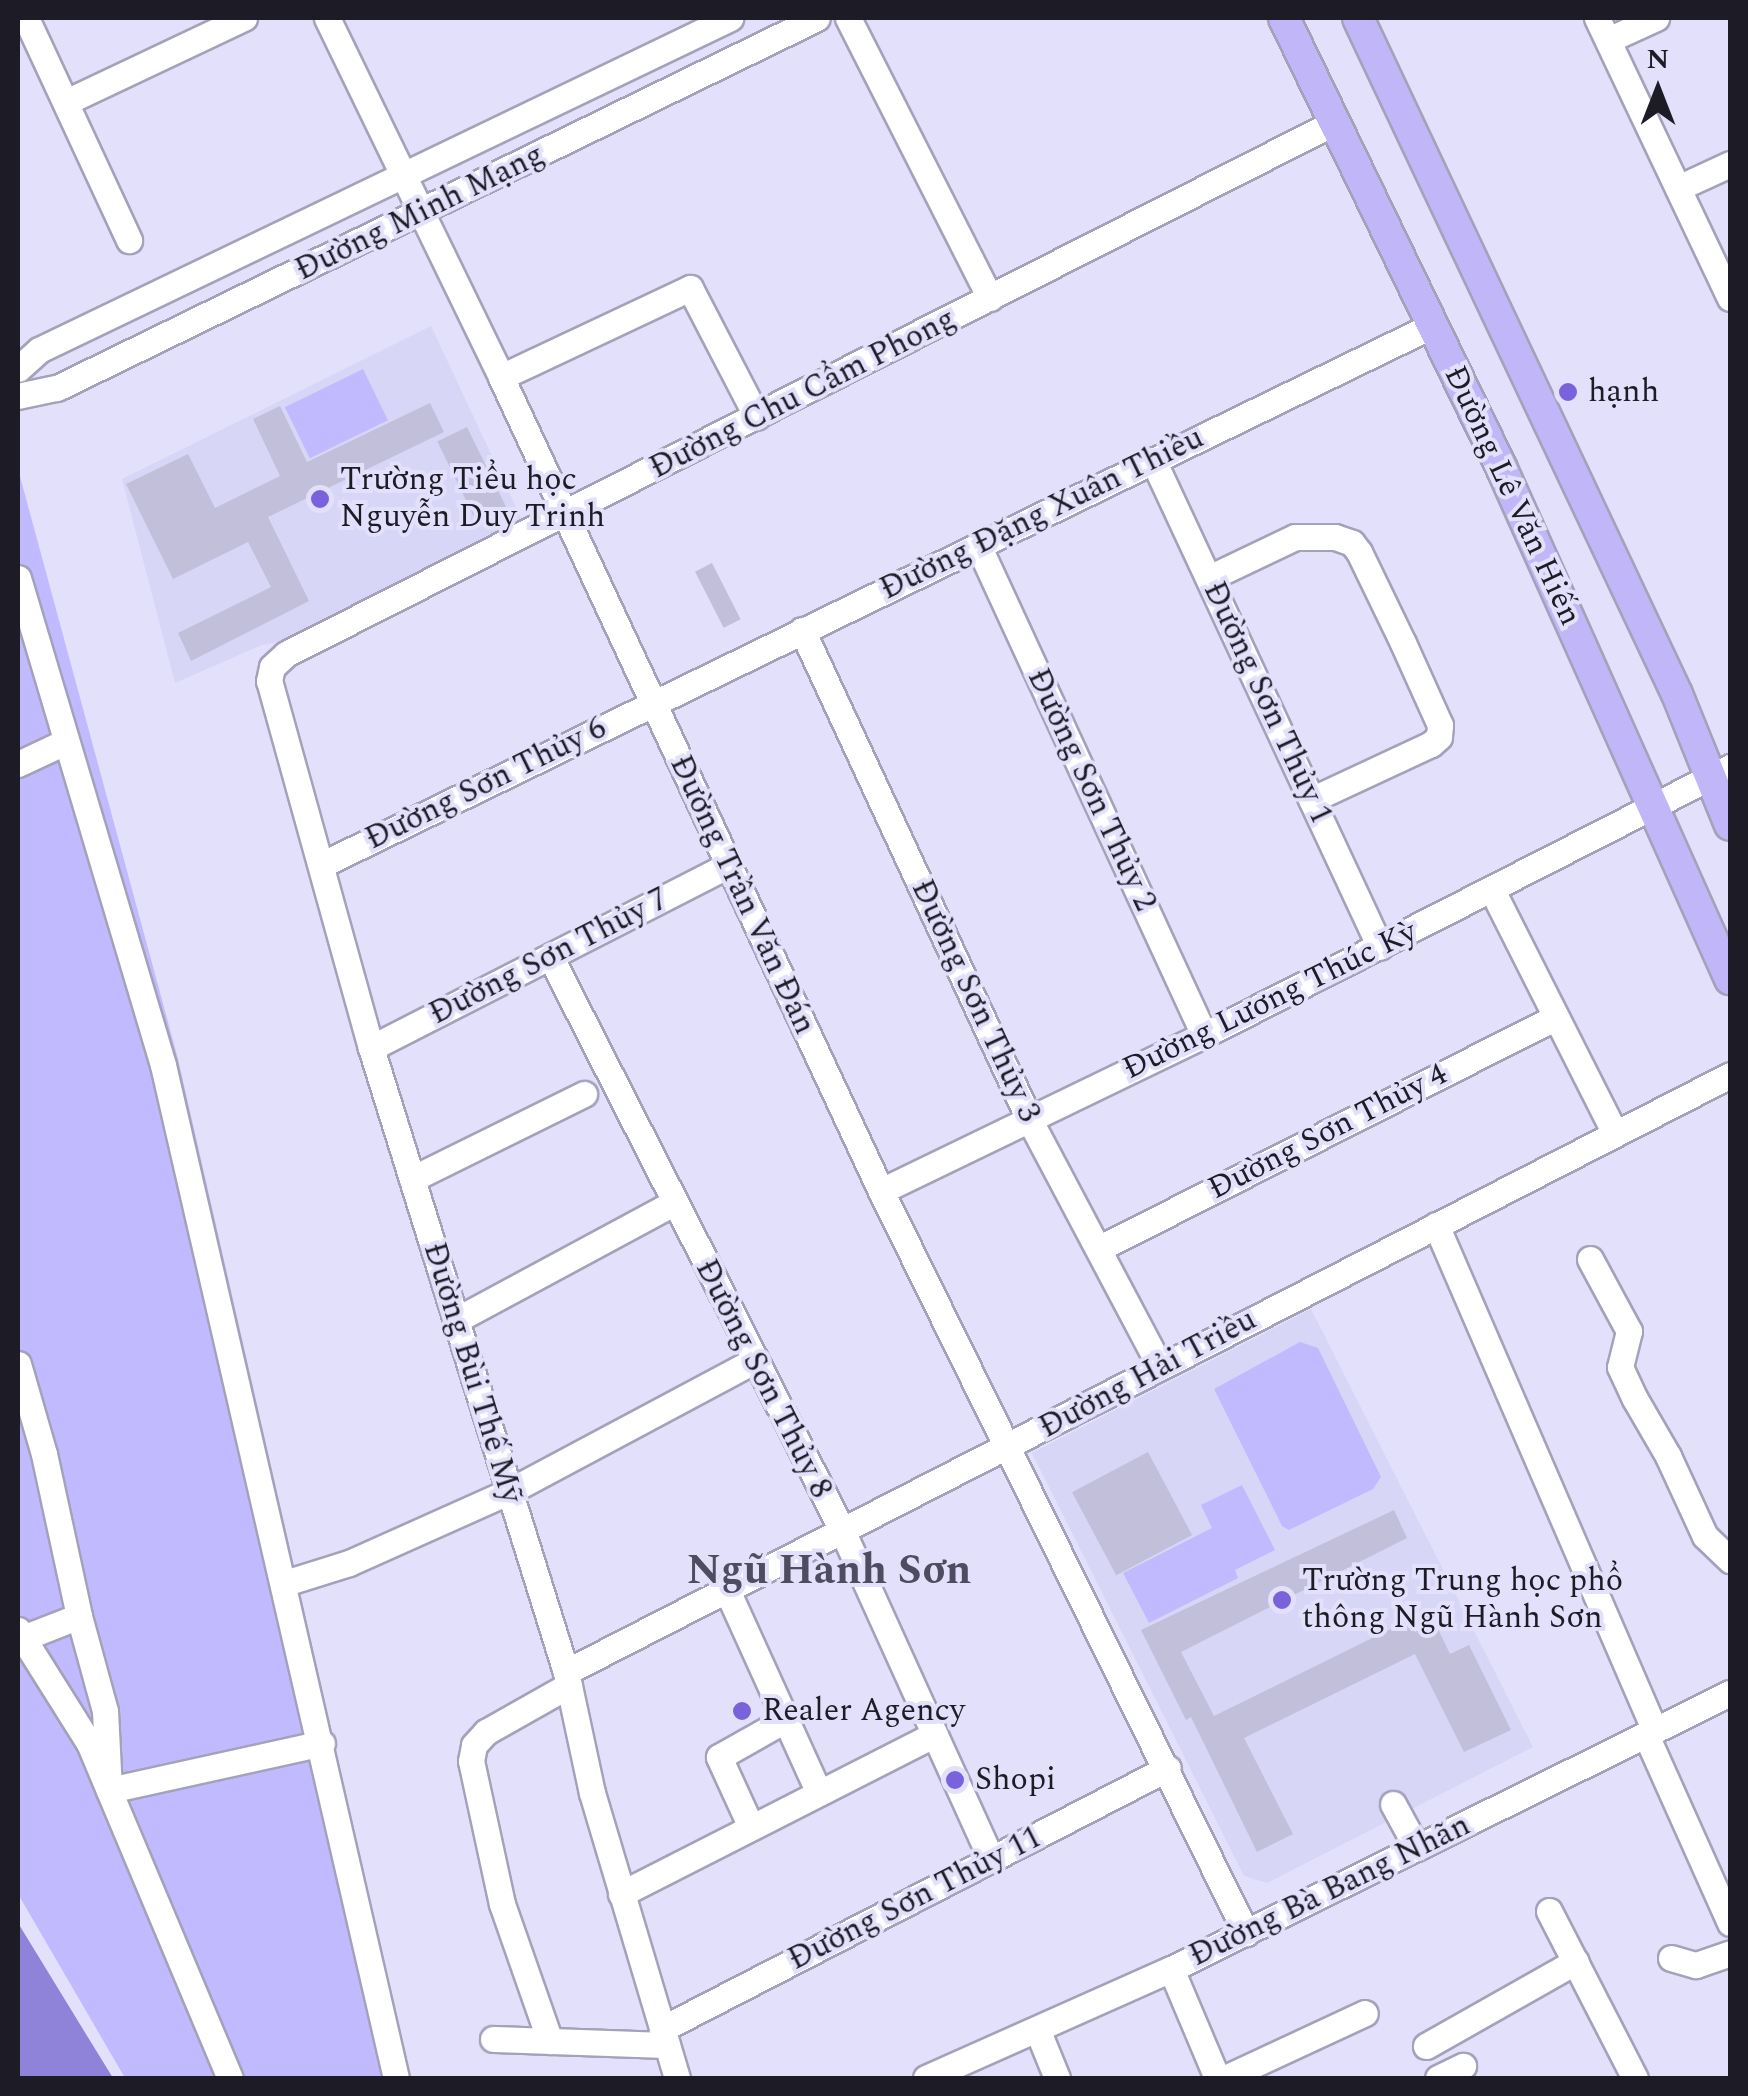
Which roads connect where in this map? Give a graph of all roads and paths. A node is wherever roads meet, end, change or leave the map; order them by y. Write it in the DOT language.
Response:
graph roads {
  1 [pos="26,18"];
  2 [pos="244,18"];
  3 [pos="327,18"];
  4 [pos="730,18"];
  5 [pos="817,18"];
  6 [pos="848,18"];
  7 [pos="1284,18"];
  8 [pos="1358,18"];
  9 [pos="1656,18"];
  10 [pos="1603,29"];
  11 [pos="66,102"];
  12 [pos="1335,122"];
  13 [pos="1730,164"];
  14 [pos="403,172"];
  15 [pos="1678,188"];
  16 [pos="422,212"];
  17 [pos="129,240"];
  18 [pos="990,298"];
  19 [pos="1730,298"];
  20 [pos="1433,325"];
  21 [pos="18,369"];
  22 [pos="501,377"];
  23 [pos="18,396"];
  24 [pos="758,417"];
  25 [pos="1153,460"];
  26 [pos="563,516"];
  27 [pos="978,545"];
  28 [pos="18,578"];
  29 [pos="1208,578"];
  30 [pos="802,630"];
  31 [pos="272,667"];
  32 [pos="652,703"];
  33 [pos="65,742"];
  34 [pos="18,764"];
  35 [pos="1720,772"];
  36 [pos="1312,800"];
  37 [pos="1655,805"];
  38 [pos="1730,825"];
  39 [pos="321,864"];
  40 [pos="728,865"];
  41 [pos="1492,890"];
  42 [pos="1380,947"];
  43 [pos="550,958"];
  44 [pos="1730,979"];
  45 [pos="1556,1017"];
  46 [pos="1204,1035"];
  47 [pos="370,1048"];
  48 [pos="1730,1075"];
  49 [pos="584,1094"];
  50 [pos="1029,1120"];
  51 [pos="1615,1134"];
  52 [pos="412,1179"];
  53 [pos="881,1191"];
  54 [pos="673,1203"];
  55 [pos="1436,1225"];
  56 [pos="1100,1248"];
  57 [pos="1590,1259"];
  58 [pos="456,1320"];
  59 [pos="753,1362"];
  60 [pos="18,1364"];
  61 [pos="1160,1366"];
  62 [pos="1007,1448"];
  63 [pos="508,1492"];
  64 [pos="840,1528"];
  65 [pos="1726,1550"];
  66 [pos="285,1583"];
  67 [pos="726,1588"];
  68 [pos="78,1616"];
  69 [pos="20,1634"];
  70 [pos="568,1679"];
  71 [pos="1730,1694"];
  72 [pos="783,1721"];
  73 [pos="1650,1733"];
  74 [pos="934,1734"];
  75 [pos="322,1743"];
  76 [pos="1168,1768"];
  77 [pos="109,1790"];
  78 [pos="819,1793"];
  79 [pos="1393,1804"];
  80 [pos="751,1828"];
  81 [pos="1417,1848"];
  82 [pos="992,1859"];
  83 [pos="621,1894"];
  84 [pos="1549,1911"];
  85 [pos="1730,1923"];
  86 [pos="1246,1932"];
  87 [pos="1730,1953"];
  88 [pos="1671,1958"];
  89 [pos="1576,1961"];
  90 [pos="1172,1969"];
  91 [pos="1366,2012"];
  92 [pos="1037,2029"];
  93 [pos="665,2037"];
  94 [pos="493,2039"];
  95 [pos="550,2041"];
  96 [pos="1426,2046"];
  97 [pos="1463,2066"];
  98 [pos="230,2078"];
  99 [pos="396,2078"];
  100 [pos="677,2078"];
  101 [pos="926,2078"];
  102 [pos="1058,2078"];
  103 [pos="1221,2078"];
  104 [pos="1438,2078"];
  105 [pos="1635,2078"];
  1 -- 11 [label="street"];
  2 -- 11 [label="street"];
  3 -- 14 [label="street, Đường Trần Văn Đán"];
  4 -- 14 [label="street, Đường Minh Mạng"];
  5 -- 16 [label="street, Đường Minh Mạng"];
  6 -- 18 [label="street"];
  7 -- 12 [label="main road, Đường Lê Văn Hiến"];
  8 -- 35 [label="main road, Đường Lê Văn Hiến"];
  9 -- 10 [label="street"];
  10 -- 15 [label="street"];
  11 -- 17 [label="street"];
  12 -- 18 [label="street, Đường Chu Cẩm Phong"];
  12 -- 20 [label="main road, Đường Lê Văn Hiến"];
  13 -- 15 [label="street"];
  14 -- 16 [label="street, Đường Trần Văn Đán"];
  14 -- 21 [label="street, Đường Minh Mạng"];
  15 -- 19 [label="street"];
  16 -- 22 [label="street, Đường Trần Văn Đán"];
  16 -- 23 [label="street, Đường Minh Mạng"];
  18 -- 24 [label="street, Đường Chu Cẩm Phong"];
  20 -- 25 [label="street, Đường Đặng Xuân Thiều"];
  20 -- 37 [label="main road, Đường Lê Văn Hiến"];
  22 -- 24 [label="street"];
  22 -- 26 [label="street, Đường Trần Văn Đán"];
  24 -- 26 [label="street, Đường Chu Cẩm Phong"];
  25 -- 27 [label="street, Đường Đặng Xuân Thiều"];
  25 -- 29 [label="street, Đường Sơn Thủy 1"];
  26 -- 31 [label="street, Đường Chu Cẩm Phong"];
  26 -- 32 [label="street, Đường Trần Văn Đán"];
  27 -- 30 [label="street, Đường Đặng Xuân Thiều"];
  27 -- 46 [label="street, Đường Sơn Thủy 2"];
  28 -- 33 [label="street"];
  29 -- 36 [label="street, Đường Sơn Thủy 1"];
  29 -- 36 [label="street"];
  30 -- 32 [label="street, Đường Đặng Xuân Thiều"];
  30 -- 50 [label="street, Đường Sơn Thủy 3"];
  31 -- 39 [label="street, Đường Bùi Thế Mỹ"];
  32 -- 39 [label="street, Đường Sơn Thủy 6"];
  32 -- 40 [label="street, Đường Trần Văn Đán"];
  33 -- 34 [label="street"];
  33 -- 66 [label="street"];
  35 -- 37 [label="street, Đường Lương Thúc Kỳ"];
  35 -- 38 [label="main road, Đường Lê Văn Hiến"];
  36 -- 42 [label="street, Đường Sơn Thủy 1"];
  37 -- 41 [label="street, Đường Lương Thúc Kỳ"];
  37 -- 44 [label="main road, Đường Lê Văn Hiến"];
  39 -- 47 [label="street, Đường Bùi Thế Mỹ"];
  40 -- 43 [label="street, Đường Sơn Thủy 7"];
  40 -- 53 [label="street, Đường Trần Văn Đán"];
  41 -- 42 [label="street, Đường Lương Thúc Kỳ"];
  41 -- 45 [label="street"];
  42 -- 46 [label="street, Đường Lương Thúc Kỳ"];
  43 -- 47 [label="street, Đường Sơn Thủy 7"];
  43 -- 54 [label="street, Đường Sơn Thủy 8"];
  45 -- 51 [label="street"];
  45 -- 56 [label="street, Đường Sơn Thủy 4"];
  46 -- 50 [label="street, Đường Lương Thúc Kỳ"];
  47 -- 52 [label="street, Đường Bùi Thế Mỹ"];
  48 -- 51 [label="street, Đường Hải Triều"];
  49 -- 52 [label="street"];
  50 -- 53 [label="street, Đường Lương Thúc Kỳ"];
  50 -- 56 [label="street, Đường Sơn Thủy 3"];
  51 -- 55 [label="street, Đường Hải Triều"];
  52 -- 58 [label="street, Đường Bùi Thế Mỹ"];
  53 -- 62 [label="street, Đường Trần Văn Đán"];
  54 -- 58 [label="street"];
  54 -- 59 [label="street, Đường Sơn Thủy 8"];
  55 -- 61 [label="street, Đường Hải Triều"];
  55 -- 73 [label="street"];
  56 -- 61 [label="street, Đường Sơn Thủy 3"];
  57 -- 65 [label="street"];
  58 -- 63 [label="street, Đường Bùi Thế Mỹ"];
  59 -- 63 [label="street"];
  59 -- 64 [label="street, Đường Sơn Thủy 8"];
  60 -- 68 [label="street"];
  61 -- 62 [label="street, Đường Hải Triều"];
  62 -- 64 [label="street, Đường Hải Triều"];
  62 -- 76 [label="street, Đường Trần Văn Đán"];
  63 -- 66 [label="street"];
  63 -- 70 [label="street, Đường Bùi Thế Mỹ"];
  64 -- 67 [label="street, Đường Hải Triều"];
  64 -- 74 [label="street, Đường Sơn Thủy 8"];
  66 -- 75 [label="street"];
  67 -- 70 [label="street, Đường Hải Triều"];
  67 -- 72 [label="street"];
  68 -- 69 [label="street"];
  68 -- 77 [label="street"];
  69 -- 77 [label="street"];
  70 -- 83 [label="street, Đường Bùi Thế Mỹ"];
  70 -- 95 [label="street, Đường Hải Triều"];
  71 -- 73 [label="street, Đường Bà Bang Nhãn"];
  72 -- 78 [label="street"];
  72 -- 80 [label="street"];
  73 -- 81 [label="street, Đường Bà Bang Nhãn"];
  73 -- 85 [label="street"];
  74 -- 78 [label="street"];
  74 -- 82 [label="street, Đường Sơn Thủy 8"];
  75 -- 77 [label="street"];
  75 -- 99 [label="street"];
  76 -- 82 [label="street, Đường Sơn Thủy 11"];
  76 -- 86 [label="street, Đường Trần Văn Đán"];
  77 -- 98 [label="street"];
  78 -- 80 [label="street"];
  79 -- 81 [label="street"];
  80 -- 83 [label="street"];
  81 -- 86 [label="street, Đường Bà Bang Nhãn"];
  82 -- 93 [label="street, Đường Sơn Thủy 11"];
  83 -- 93 [label="street, Đường Bùi Thế Mỹ"];
  84 -- 89 [label="street"];
  86 -- 90 [label="street, Đường Bà Bang Nhãn"];
  87 -- 88 [label="street"];
  89 -- 96 [label="street"];
  89 -- 105 [label="street"];
  90 -- 92 [label="street, Đường Bà Bang Nhãn"];
  90 -- 103 [label="street"];
  91 -- 103 [label="street"];
  92 -- 101 [label="street, Đường Bà Bang Nhãn"];
  92 -- 102 [label="street"];
  93 -- 95 [label="street"];
  93 -- 100 [label="street, Đường Bùi Thế Mỹ"];
  94 -- 95 [label="street"];
  97 -- 104 [label="street"];
}
